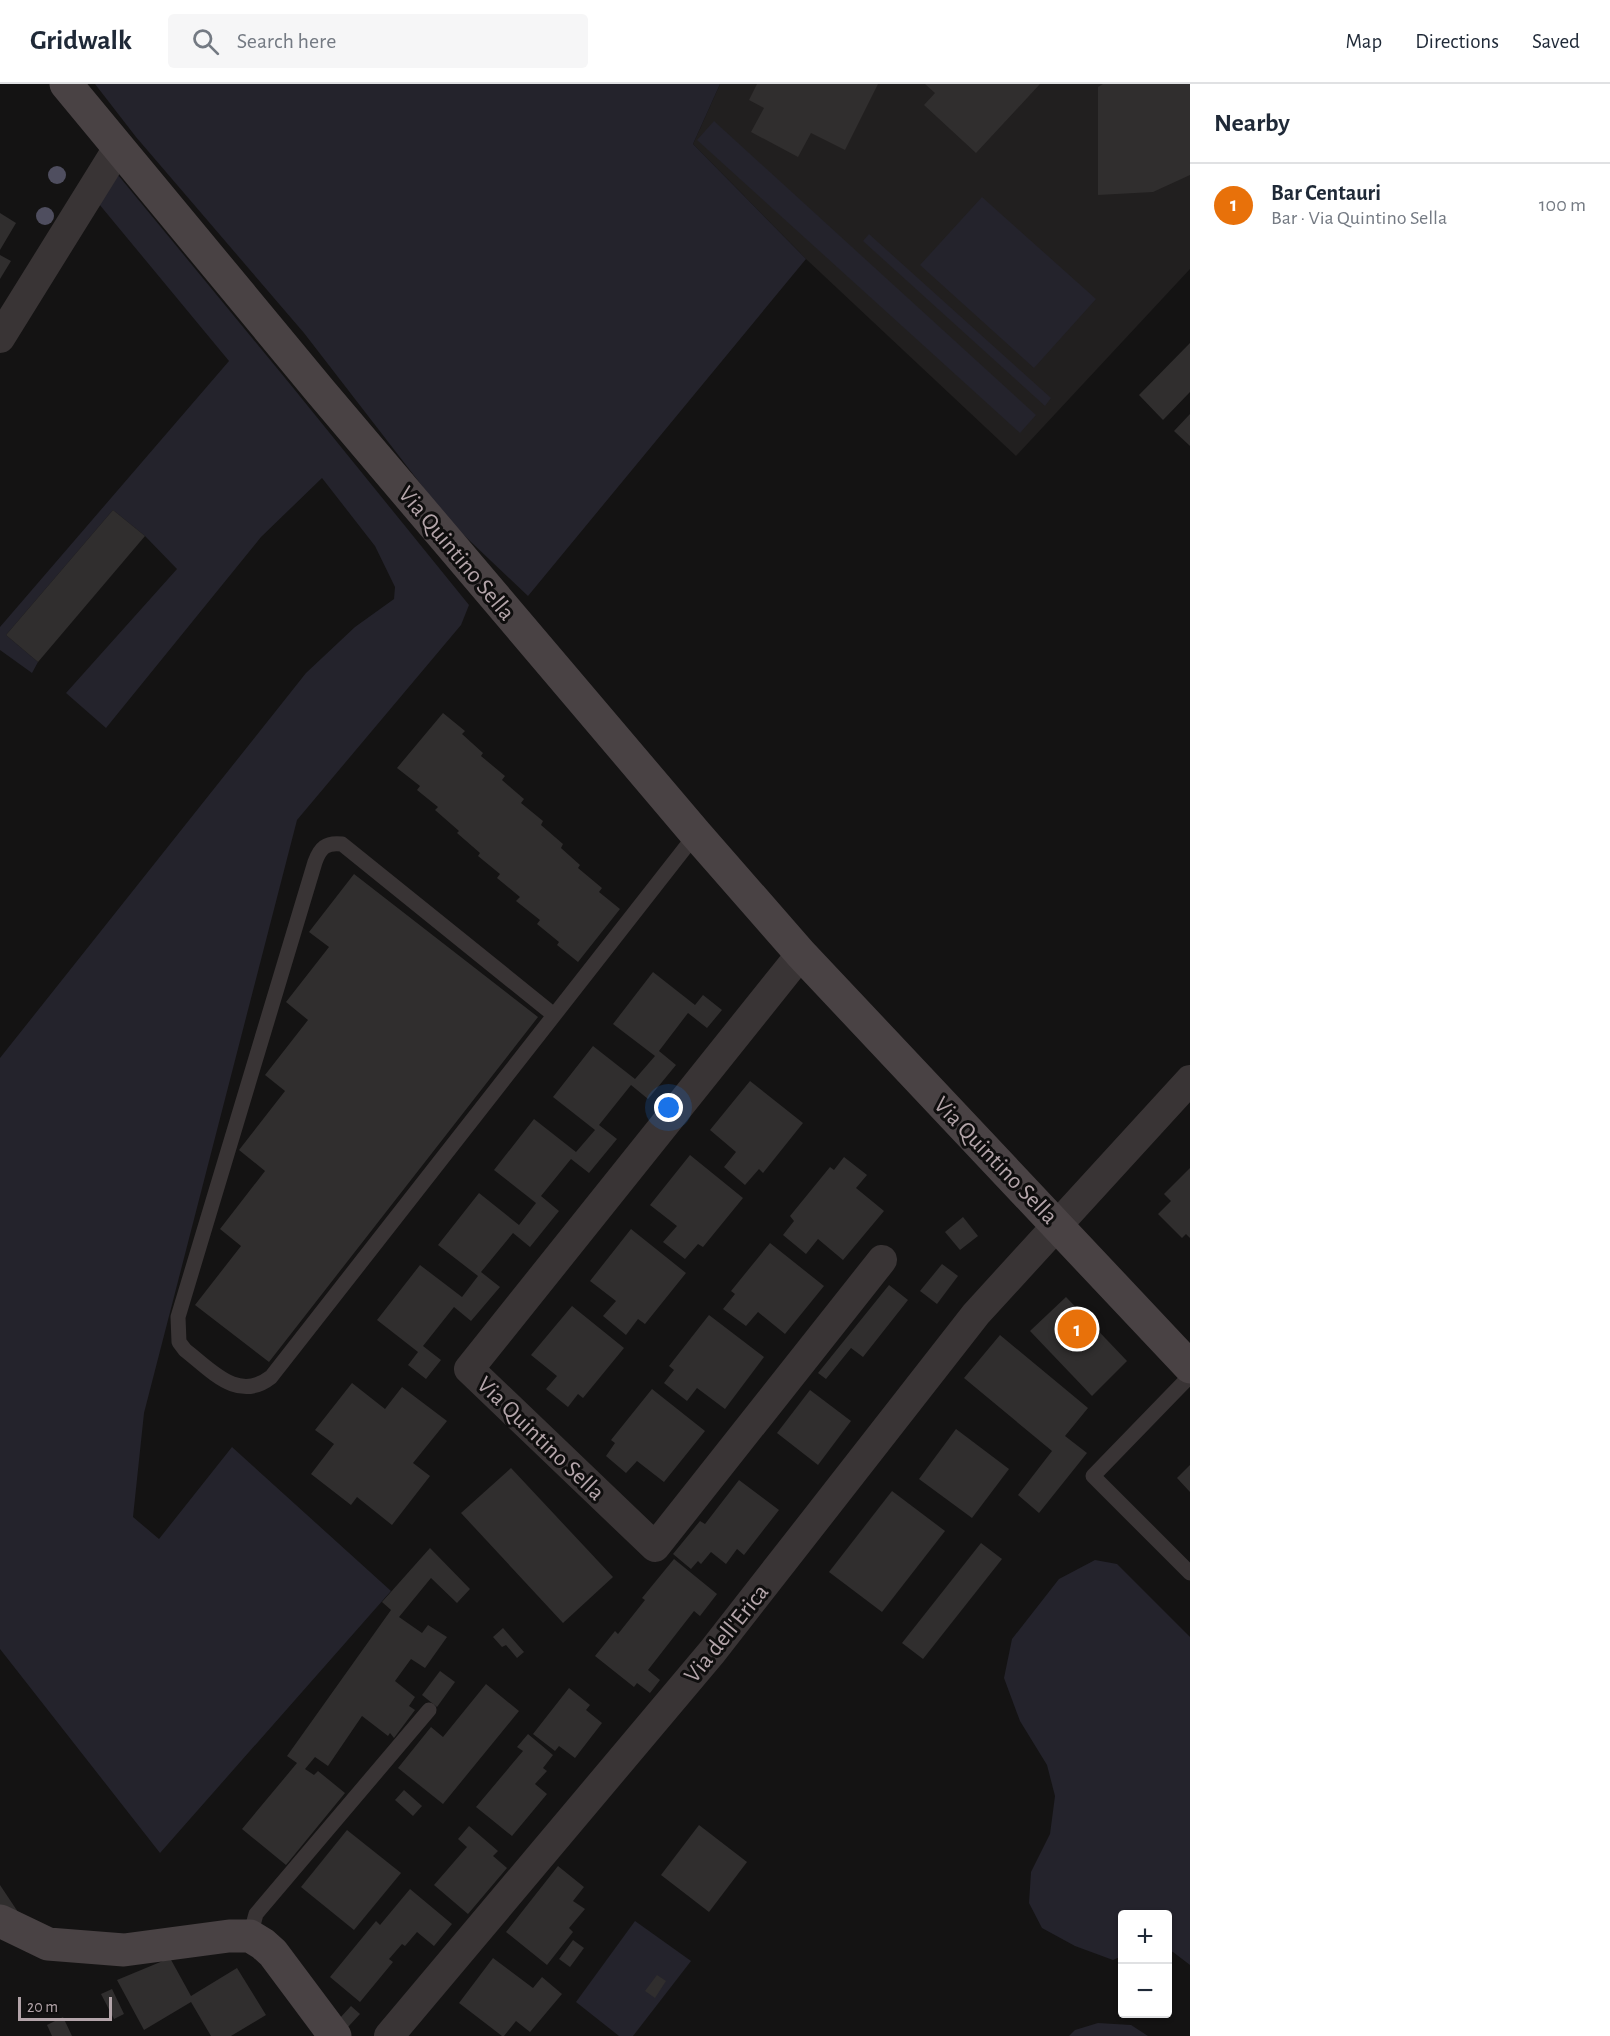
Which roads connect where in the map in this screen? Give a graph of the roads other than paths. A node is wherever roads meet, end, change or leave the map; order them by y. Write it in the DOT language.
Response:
graph roads {
  1 [pos="66,84"];
  2 [pos="118,148"];
  3 [pos="0,338"];
  4 [pos="696,834"];
  5 [pos="801,954"];
  6 [pos="554,1015"];
  7 [pos="1190,1080"];
  8 [pos="1057,1224"];
  9 [pos="882,1260"];
  10 [pos="1190,1367"];
  11 [pos="1190,1376"];
  12 [pos="1190,1573"];
  13 [pos="429,1710"];
  14 [pos="0,1921"];
  15 [pos="250,1936"];
  16 [pos="335,2036"];
  17 [pos="388,2036"];
  1 -- 2 [label="street, Via Quintino Sella"];
  2 -- 3 [label="street"];
  2 -- 4 [label="street, Via Quintino Sella"];
  4 -- 5 [label="street, Via Quintino Sella"];
  4 -- 6 [label="lane"];
  5 -- 8 [label="street, Via Quintino Sella"];
  5 -- 9 [label="street, Via Quintino Sella"];
  6 -- 6 [label="lane"];
  7 -- 8 [label="street, Via dell'Erica"];
  8 -- 10 [label="street, Via Quintino Sella"];
  8 -- 17 [label="street, Via dell'Erica"];
  11 -- 12 [label="lane"];
  13 -- 15 [label="lane"];
  14 -- 15 [label="street"];
  15 -- 16 [label="street"];
}
